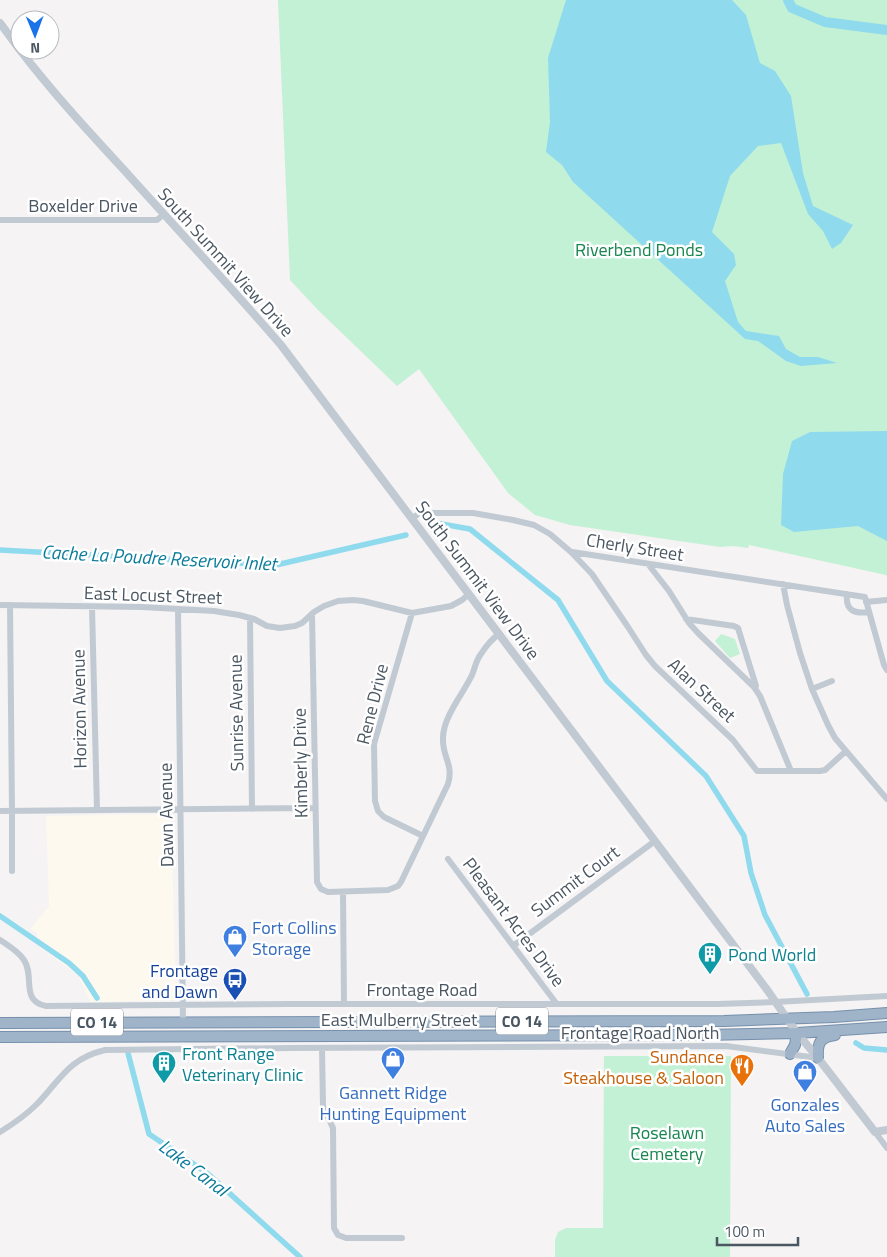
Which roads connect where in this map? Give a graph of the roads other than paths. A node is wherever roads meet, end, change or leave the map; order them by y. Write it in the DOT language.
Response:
graph roads {
  1 [pos="0,23"];
  2 [pos="10,36"];
  3 [pos="28,60"];
  4 [pos="164,214"];
  5 [pos="0,220"];
  6 [pos="412,519"];
  7 [pos="572,552"];
  8 [pos="648,564"];
  9 [pos="783,584"];
  10 [pos="469,594"];
  11 [pos="847,594"];
  12 [pos="865,599"];
  13 [pos="887,600"];
  14 [pos="0,605"];
  15 [pos="10,605"];
  16 [pos="92,607"];
  17 [pos="178,609"];
  18 [pos="869,612"];
  19 [pos="412,613"];
  20 [pos="312,614"];
  21 [pos="250,618"];
  22 [pos="686,619"];
  23 [pos="499,634"];
  24 [pos="887,670"];
  25 [pos="832,681"];
  26 [pos="812,689"];
  27 [pos="760,696"];
  28 [pos="846,752"];
  29 [pos="791,771"];
  30 [pos="887,799"];
  31 [pos="252,808"];
  32 [pos="315,808"];
  33 [pos="97,810"];
  34 [pos="181,810"];
  35 [pos="0,811"];
  36 [pos="12,811"];
  37 [pos="423,836"];
  38 [pos="655,840"];
  39 [pos="448,859"];
  40 [pos="12,871"];
  41 [pos="342,892"];
  42 [pos="0,940"];
  43 [pos="513,946"];
  44 [pos="887,996"];
  45 [pos="775,1002"];
  46 [pos="556,1003"];
  47 [pos="344,1004"];
  48 [pos="183,1005"];
  49 [pos="887,1013"];
  50 [pos="787,1019"];
  51 [pos="183,1022"];
  52 [pos="0,1023"];
  53 [pos="887,1027"];
  54 [pos="870,1028"];
  55 [pos="797,1033"];
  56 [pos="48,1036"];
  57 [pos="183,1036"];
  58 [pos="0,1037"];
  59 [pos="0,1042"];
  60 [pos="322,1048"];
  61 [pos="183,1049"];
  62 [pos="790,1054"];
  63 [pos="818,1058"];
  64 [pos="9,1125"];
  65 [pos="0,1126"];
  66 [pos="887,1130"];
  67 [pos="0,1132"];
  68 [pos="875,1132"];
  69 [pos="887,1148"];
  70 [pos="402,1238"];
  1 -- 2 [label="street, South Summit View Drive"];
  3 -- 4 [label="street, South Summit View Drive"];
  4 -- 5 [label="street, Boxelder Drive"];
  4 -- 6 [label="street, South Summit View Drive"];
  6 -- 7 [label="street, Cherly Street"];
  6 -- 10 [label="street, South Summit View Drive"];
  7 -- 8 [label="street, Cherly Street"];
  7 -- 29 [label="street, Alan Street"];
  8 -- 9 [label="street, Cherly Street"];
  8 -- 22 [label="street"];
  9 -- 11 [label="street, Cherly Street"];
  9 -- 26 [label="street"];
  10 -- 19 [label="street, East Locust Street"];
  10 -- 23 [label="street, South Summit View Drive"];
  11 -- 12 [label="street, Cherly Street"];
  11 -- 18 [label="street"];
  12 -- 13 [label="street, Cherly Street"];
  12 -- 18 [label="street"];
  14 -- 15 [label="street, East Locust Street"];
  15 -- 16 [label="street, East Locust Street"];
  15 -- 36 [label="street"];
  16 -- 17 [label="street, East Locust Street"];
  16 -- 33 [label="street, Horizon Avenue"];
  17 -- 21 [label="street, East Locust Street"];
  17 -- 34 [label="street, Dawn Avenue"];
  18 -- 24 [label="street"];
  19 -- 20 [label="street, East Locust Street"];
  19 -- 37 [label="street, Rene Drive"];
  20 -- 21 [label="street, East Locust Street"];
  20 -- 32 [label="street, Kimberly Drive"];
  21 -- 31 [label="street, Sunrise Avenue"];
  22 -- 27 [label="street"];
  22 -- 27 [label="street"];
  23 -- 37 [label="street"];
  23 -- 38 [label="street, South Summit View Drive"];
  25 -- 26 [label="street"];
  26 -- 28 [label="street"];
  27 -- 29 [label="street"];
  28 -- 29 [label="street, Alan Street"];
  28 -- 30 [label="street"];
  31 -- 32 [label="street"];
  31 -- 34 [label="street"];
  32 -- 41 [label="street, Kimberly Drive"];
  33 -- 34 [label="street"];
  33 -- 36 [label="street"];
  34 -- 48 [label="street, Dawn Avenue"];
  35 -- 36 [label="street"];
  36 -- 40 [label="street"];
  37 -- 41 [label="street"];
  38 -- 43 [label="street, Summit Court"];
  38 -- 45 [label="street, South Summit View Drive"];
  39 -- 43 [label="street, Pleasant Acres Drive"];
  41 -- 47 [label="street"];
  42 -- 48 [label="street, Frontage Road"];
  43 -- 46 [label="street, Pleasant Acres Drive"];
  44 -- 45 [label="street, Frontage Road"];
  45 -- 46 [label="street, Frontage Road"];
  45 -- 50 [label="street, South Summit View Drive"];
  46 -- 47 [label="street, Frontage Road"];
  47 -- 48 [label="street, Frontage Road"];
  48 -- 51 [label="street, Dawn Avenue"];
  49 -- 50 [label="highway, East Mulberry Street / CO 14"];
  50 -- 51 [label="highway, East Mulberry Street / CO 14"];
  50 -- 55 [label="street, South Summit View Drive"];
  51 -- 52 [label="highway, East Mulberry Street / CO 14"];
  53 -- 54 [label="highway, East Mulberry Street / CO 14"];
  54 -- 55 [label="highway, East Mulberry Street / CO 14"];
  54 -- 63 [label="highway"];
  55 -- 57 [label="highway, East Mulberry Street / CO 14"];
  55 -- 62 [label="highway"];
  55 -- 63 [label="street, South Summit View Drive"];
  56 -- 57 [label="highway, East Mulberry Street / CO 14"];
  56 -- 58 [label="highway, East Mulberry Street / CO 14"];
  56 -- 59 [label="highway"];
  57 -- 61 [label="street"];
  60 -- 61 [label="street, Frontage Road North"];
  60 -- 62 [label="street, Frontage Road North"];
  60 -- 70 [label="street"];
  61 -- 64 [label="street, Frontage Road North"];
  62 -- 63 [label="street, Frontage Road North"];
  63 -- 68 [label="street, South Summit View Drive"];
  64 -- 65 [label="street"];
  64 -- 67 [label="street, Frontage Road North"];
  66 -- 68 [label="street"];
  68 -- 69 [label="street, South Summit View Drive"];
}
